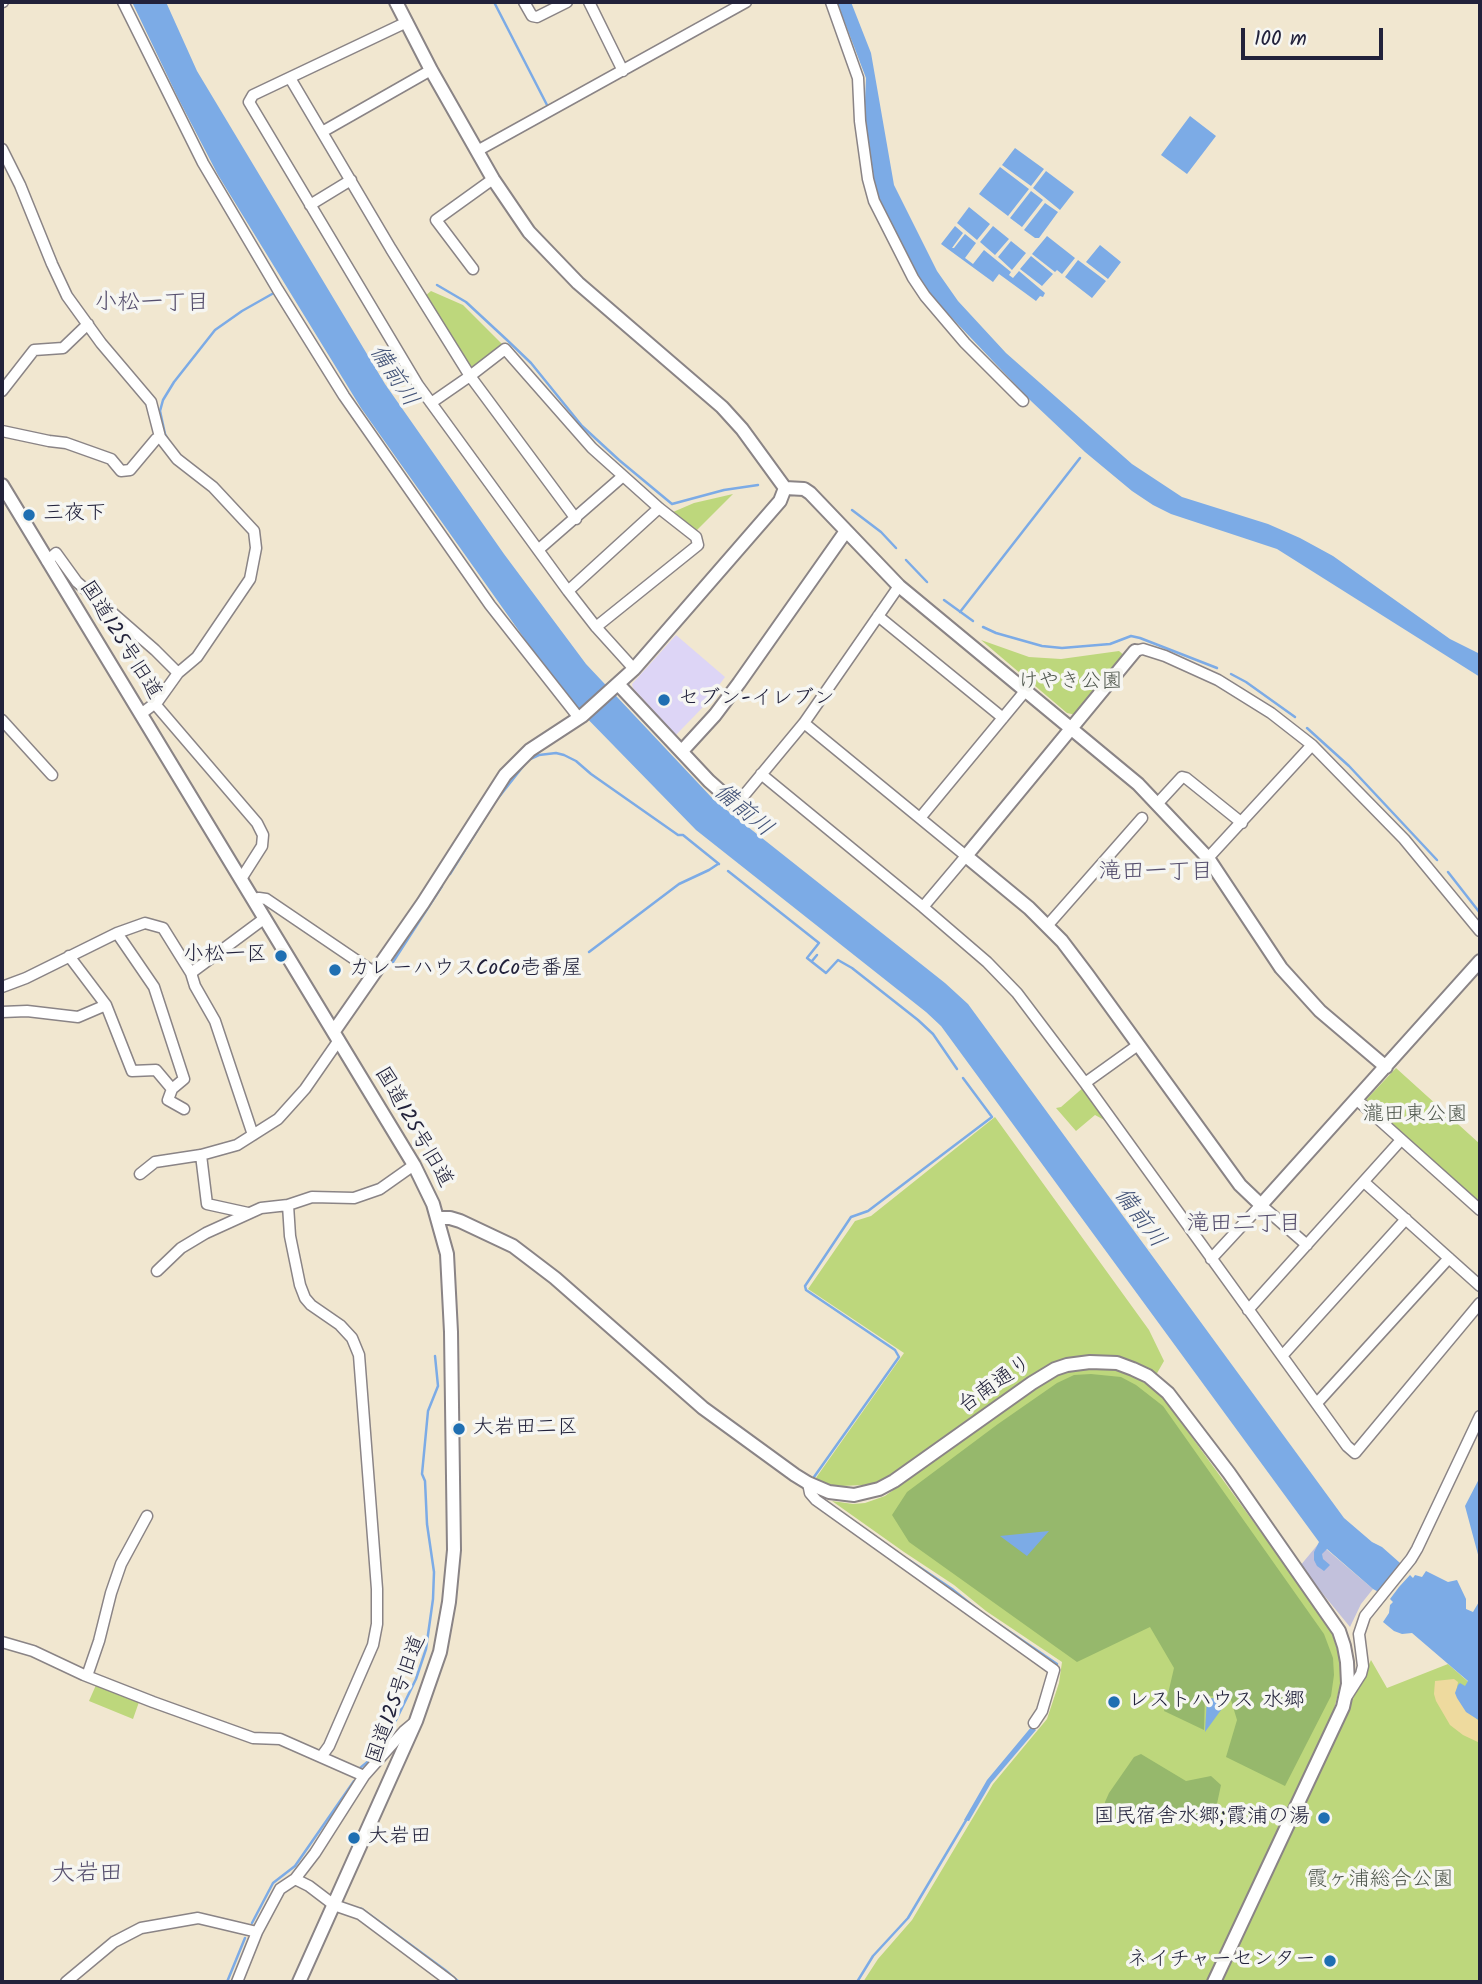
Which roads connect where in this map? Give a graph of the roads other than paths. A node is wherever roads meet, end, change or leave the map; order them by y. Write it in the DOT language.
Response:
graph roads {
  1 [pos="124,2"];
  2 [pos="396,2"];
  3 [pos="524,2"];
  4 [pos="567,2"];
  5 [pos="589,2"];
  6 [pos="746,2"];
  7 [pos="831,2"];
  8 [pos="407,22"];
  9 [pos="431,69"];
  10 [pos="623,71"];
  11 [pos="290,78"];
  12 [pos="322,132"];
  13 [pos="2,149"];
  14 [pos="477,151"];
  15 [pos="493,179"];
  16 [pos="351,180"];
  17 [pos="310,205"];
  18 [pos="473,269"];
  19 [pos="88,324"];
  20 [pos="470,376"];
  21 [pos="2,391"];
  22 [pos="1023,401"];
  23 [pos="431,403"];
  24 [pos="2,430"];
  25 [pos="160,437"];
  26 [pos="624,476"];
  27 [pos="2,485"];
  28 [pos="785,488"];
  29 [pos="659,508"];
  30 [pos="576,519"];
  31 [pos="846,531"];
  32 [pos="538,550"];
  33 [pos="47,561"];
  34 [pos="900,586"];
  35 [pos="568,591"];
  36 [pos="878,616"];
  37 [pos="596,627"];
  38 [pos="1135,651"];
  39 [pos="634,669"];
  40 [pos="178,673"];
  41 [pos="616,686"];
  42 [pos="1026,690"];
  43 [pos="155,704"];
  44 [pos="141,714"];
  45 [pos="581,717"];
  46 [pos="1003,718"];
  47 [pos="2,720"];
  48 [pos="804,723"];
  49 [pos="1072,728"];
  50 [pos="1312,746"];
  51 [pos="682,751"];
  52 [pos="761,774"];
  53 [pos="52,775"];
  54 [pos="1158,803"];
  55 [pos="736,805"];
  56 [pos="920,818"];
  57 [pos="1142,818"];
  58 [pos="1242,823"];
  59 [pos="966,856"];
  60 [pos="1208,858"];
  61 [pos="241,879"];
  62 [pos="254,900"];
  63 [pos="923,907"];
  64 [pos="265,918"];
  65 [pos="1047,926"];
  66 [pos="1480,931"];
  67 [pos="117,933"];
  68 [pos="69,956"];
  69 [pos="1480,961"];
  70 [pos="191,973"];
  71 [pos="375,973"];
  72 [pos="2,987"];
  73 [pos="106,1005"];
  74 [pos="2,1012"];
  75 [pos="336,1036"];
  76 [pos="1138,1045"];
  77 [pos="1386,1067"];
  78 [pos="1085,1083"];
  79 [pos="172,1089"];
  80 [pos="1356,1099"];
  81 [pos="184,1109"];
  82 [pos="253,1135"];
  83 [pos="1401,1140"];
  84 [pos="201,1155"];
  85 [pos="414,1165"];
  86 [pos="140,1174"];
  87 [pos="1364,1182"];
  88 [pos="288,1205"];
  89 [pos="1261,1205"];
  90 [pos="1480,1210"];
  91 [pos="249,1214"];
  92 [pos="438,1218"];
  93 [pos="1406,1219"];
  94 [pos="1307,1245"];
  95 [pos="1449,1258"];
  96 [pos="1211,1259"];
  97 [pos="157,1271"];
  98 [pos="1480,1286"];
  99 [pos="1480,1303"];
  100 [pos="1248,1310"];
  101 [pos="1282,1356"];
  102 [pos="1317,1403"];
  103 [pos="1480,1416"];
  104 [pos="808,1483"];
  105 [pos="147,1516"];
  106 [pos="2,1642"];
  107 [pos="87,1676"];
  108 [pos="1347,1698"];
  109 [pos="416,1721"];
  110 [pos="1034,1723"];
  111 [pos="321,1757"];
  112 [pos="364,1776"];
  113 [pos="295,1879"];
  114 [pos="334,1905"];
  115 [pos="257,1932"];
  116 [pos="65,1982"];
  117 [pos="237,1982"];
  118 [pos="299,1982"];
  119 [pos="451,1982"];
  120 [pos="1214,1982"];
  1 -- 45 [label="street"];
  2 -- 8 [label="street"];
  3 -- 4 [label="street"];
  5 -- 10 [label="street"];
  6 -- 10 [label="street"];
  7 -- 22 [label="street"];
  8 -- 9 [label="street"];
  8 -- 11 [label="street"];
  9 -- 12 [label="street"];
  9 -- 14 [label="street"];
  10 -- 14 [label="street"];
  11 -- 12 [label="street"];
  11 -- 17 [label="street"];
  12 -- 16 [label="street"];
  13 -- 19 [label="street"];
  14 -- 15 [label="street"];
  15 -- 18 [label="street"];
  15 -- 28 [label="street"];
  16 -- 17 [label="street"];
  16 -- 20 [label="street"];
  17 -- 23 [label="street"];
  19 -- 21 [label="street"];
  19 -- 25 [label="street"];
  20 -- 23 [label="street"];
  20 -- 26 [label="street"];
  20 -- 30 [label="street"];
  23 -- 32 [label="street"];
  24 -- 25 [label="street"];
  25 -- 40 [label="street"];
  26 -- 29 [label="street"];
  26 -- 30 [label="street"];
  27 -- 33 [label="street, 国道125号旧道"];
  28 -- 31 [label="street"];
  28 -- 39 [label="street"];
  29 -- 35 [label="street"];
  29 -- 37 [label="street"];
  30 -- 32 [label="street"];
  31 -- 34 [label="street"];
  31 -- 51 [label="street"];
  32 -- 35 [label="street"];
  33 -- 40 [label="street"];
  33 -- 44 [label="street, 国道125号旧道"];
  34 -- 36 [label="street"];
  34 -- 42 [label="street"];
  35 -- 37 [label="street"];
  36 -- 46 [label="street"];
  36 -- 48 [label="street"];
  37 -- 39 [label="street"];
  38 -- 49 [label="street"];
  38 -- 50 [label="street"];
  39 -- 41 [label="street"];
  40 -- 43 [label="street"];
  41 -- 45 [label="street"];
  41 -- 51 [label="street"];
  42 -- 46 [label="street"];
  42 -- 49 [label="street"];
  43 -- 44 [label="street"];
  43 -- 61 [label="street"];
  44 -- 61 [label="street, 国道125号旧道"];
  45 -- 71 [label="street"];
  46 -- 56 [label="street"];
  47 -- 53 [label="street"];
  48 -- 52 [label="street"];
  48 -- 56 [label="street"];
  49 -- 54 [label="street"];
  49 -- 59 [label="street"];
  50 -- 58 [label="street"];
  50 -- 66 [label="street"];
  51 -- 55 [label="street"];
  52 -- 55 [label="street"];
  52 -- 63 [label="street"];
  54 -- 58 [label="street"];
  54 -- 60 [label="street"];
  56 -- 59 [label="street"];
  57 -- 65 [label="street"];
  58 -- 60 [label="street"];
  59 -- 63 [label="street"];
  59 -- 65 [label="street"];
  60 -- 77 [label="street"];
  61 -- 62 [label="street, 国道125号旧道"];
  62 -- 64 [label="street, 国道125号旧道"];
  62 -- 71 [label="street"];
  63 -- 78 [label="street"];
  64 -- 70 [label="street"];
  64 -- 75 [label="street, 国道125号旧道"];
  65 -- 76 [label="street"];
  67 -- 68 [label="street"];
  67 -- 70 [label="street"];
  67 -- 79 [label="street"];
  68 -- 72 [label="street"];
  68 -- 73 [label="street"];
  69 -- 77 [label="street"];
  70 -- 82 [label="street"];
  71 -- 75 [label="street"];
  73 -- 74 [label="street"];
  73 -- 79 [label="street"];
  75 -- 82 [label="street"];
  75 -- 85 [label="street, 国道125号旧道"];
  76 -- 78 [label="street"];
  76 -- 89 [label="street"];
  77 -- 80 [label="street"];
  78 -- 96 [label="street"];
  79 -- 81 [label="street"];
  80 -- 83 [label="street"];
  80 -- 89 [label="street"];
  82 -- 84 [label="street"];
  83 -- 87 [label="street"];
  83 -- 90 [label="street"];
  84 -- 86 [label="street"];
  84 -- 91 [label="street"];
  85 -- 88 [label="street"];
  85 -- 92 [label="street, 国道125号旧道"];
  87 -- 93 [label="street"];
  87 -- 94 [label="street"];
  88 -- 91 [label="street"];
  88 -- 111 [label="street"];
  89 -- 94 [label="street"];
  89 -- 96 [label="street"];
  91 -- 97 [label="street"];
  92 -- 104 [label="street, 台南通り"];
  92 -- 109 [label="street, 国道125号旧道"];
  93 -- 95 [label="street"];
  93 -- 101 [label="street"];
  94 -- 100 [label="street"];
  95 -- 98 [label="street"];
  95 -- 102 [label="street"];
  96 -- 100 [label="street"];
  99 -- 102 [label="street"];
  100 -- 101 [label="street"];
  101 -- 102 [label="street"];
  103 -- 108 [label="street"];
  104 -- 108 [label="street, 台南通り"];
  104 -- 110 [label="street"];
  105 -- 107 [label="street"];
  106 -- 107 [label="street"];
  107 -- 111 [label="street"];
  108 -- 120 [label="street, 台南通り"];
  109 -- 112 [label="street"];
  109 -- 114 [label="street, 国道125号旧道"];
  111 -- 112 [label="street"];
  112 -- 113 [label="street"];
  113 -- 114 [label="street"];
  113 -- 115 [label="street"];
  114 -- 118 [label="street, 国道125号旧道"];
  114 -- 119 [label="street"];
  115 -- 116 [label="street"];
  115 -- 117 [label="street"];
}
